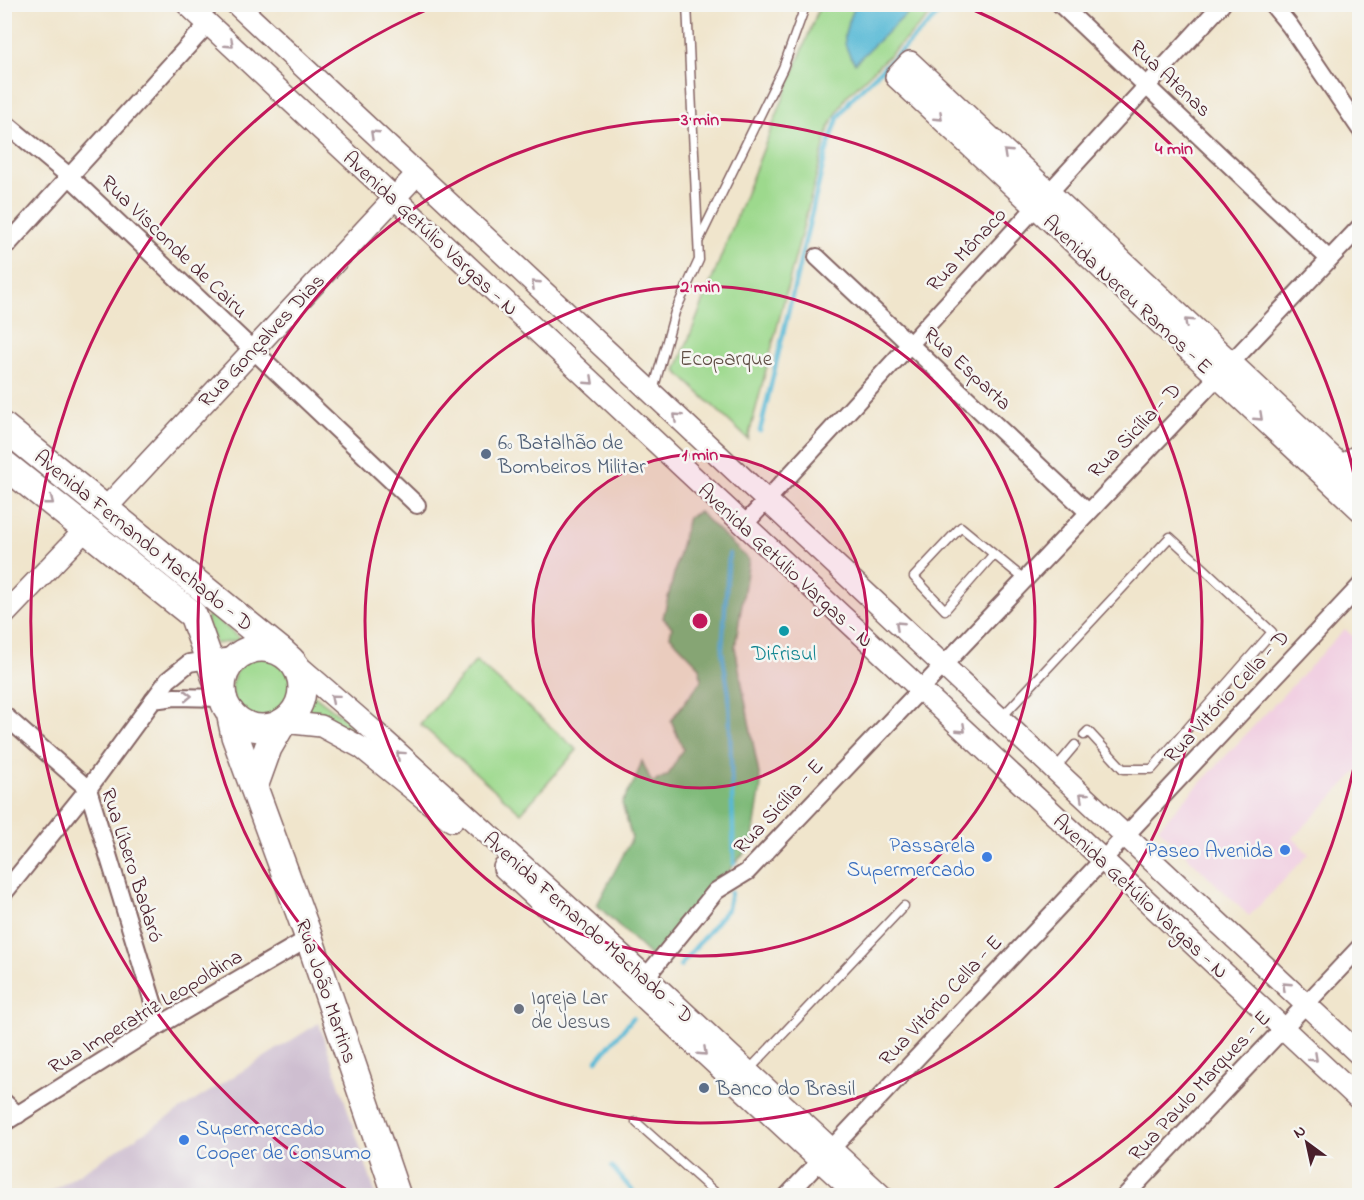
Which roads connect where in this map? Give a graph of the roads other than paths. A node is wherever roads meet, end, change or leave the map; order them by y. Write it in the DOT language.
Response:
graph roads {
  1 [pos="187,4"];
  2 [pos="236,4"];
  3 [pos="687,4"];
  4 [pos="806,4"];
  5 [pos="1060,4"];
  6 [pos="1222,4"];
  7 [pos="1272,4"];
  8 [pos="208,24"];
  9 [pos="903,70"];
  10 [pos="1147,87"];
  11 [pos="4,122"];
  12 [pos="1359,129"];
  13 [pos="417,174"];
  14 [pos="69,176"];
  15 [pos="394,198"];
  16 [pos="1042,200"];
  17 [pos="1359,227"];
  18 [pos="699,240"];
  19 [pos="9,243"];
  20 [pos="817,257"];
  21 [pos="1329,259"];
  22 [pos="557,305"];
  23 [pos="534,329"];
  24 [pos="592,338"];
  25 [pos="910,344"];
  26 [pos="251,350"];
  27 [pos="569,362"];
  28 [pos="1224,369"];
  29 [pos="653,394"];
  30 [pos="4,427"];
  31 [pos="1359,446"];
  32 [pos="4,464"];
  33 [pos="1329,468"];
  34 [pos="735,471"];
  35 [pos="1359,483"];
  36 [pos="712,495"];
  37 [pos="766,500"];
  38 [pos="417,505"];
  39 [pos="106,508"];
  40 [pos="1359,510"];
  41 [pos="1088,512"];
  42 [pos="744,525"];
  43 [pos="86,529"];
  44 [pos="993,555"];
  45 [pos="1024,579"];
  46 [pos="1359,586"];
  47 [pos="4,615"];
  48 [pos="238,655"];
  49 [pos="288,658"];
  50 [pos="210,659"];
  51 [pos="942,665"];
  52 [pos="919,689"];
  53 [pos="153,700"];
  54 [pos="226,705"];
  55 [pos="4,715"];
  56 [pos="1000,719"];
  57 [pos="283,722"];
  58 [pos="1084,735"];
  59 [pos="1075,745"];
  60 [pos="1032,749"];
  61 [pos="1054,770"];
  62 [pos="1010,774"];
  63 [pos="254,787"];
  64 [pos="425,787"];
  65 [pos="88,789"];
  66 [pos="1125,836"];
  67 [pos="1103,860"];
  68 [pos="529,881"];
  69 [pos="4,893"];
  70 [pos="904,906"];
  71 [pos="309,938"];
  72 [pos="1359,947"];
  73 [pos="646,977"];
  74 [pos="1306,1005"];
  75 [pos="159,1025"];
  76 [pos="1283,1029"];
  77 [pos="1359,1055"];
  78 [pos="748,1072"];
  79 [pos="1359,1100"];
  80 [pos="4,1101"];
  81 [pos="11,1119"];
  82 [pos="636,1122"];
  83 [pos="826,1154"];
  84 [pos="397,1196"];
  85 [pos="719,1196"];
  86 [pos="787,1196"];
  87 [pos="858,1196"];
  88 [pos="882,1196"];
  89 [pos="1125,1196"];
  1 -- 8 [label="street, Avenida Getúlio Vargas - N"];
  13 -- 2 [label="street, Avenida Getúlio Vargas - N, one-way"];
  3 -- 18 [label="lane"];
  4 -- 18 [label="lane"];
  5 -- 10 [label="street, Rua Atenas"];
  6 -- 10 [label="street, Rua Mônaco"];
  7 -- 12 [label="street"];
  8 -- 14 [label="street"];
  8 -- 15 [label="street, Avenida Getúlio Vargas - N, one-way"];
  9 -- 16 [label="street, Avenida Nereu Ramos - E"];
  10 -- 16 [label="street, Rua Mônaco"];
  10 -- 21 [label="street, Rua Atenas"];
  11 -- 14 [label="street, Rua Visconde de Cairu"];
  13 -- 15 [label="street, Rua Gonçalves Dias"];
  22 -- 13 [label="street, Avenida Getúlio Vargas - N, one-way"];
  14 -- 19 [label="street"];
  14 -- 26 [label="street, Rua Visconde de Cairu"];
  15 -- 23 [label="street, Avenida Getúlio Vargas - N"];
  15 -- 26 [label="street, Rua Gonçalves Dias"];
  16 -- 25 [label="street, Rua Mônaco"];
  16 -- 28 [label="street, Avenida Nereu Ramos - E"];
  17 -- 21 [label="street, Rua Sicília - D"];
  18 -- 29 [label="lane"];
  20 -- 25 [label="street, Rua Esparta"];
  21 -- 28 [label="street, Rua Sicília - D"];
  22 -- 23 [label="street"];
  22 -- 24 [label="street, Avenida Getúlio Vargas - N"];
  23 -- 27 [label="street, Avenida Getúlio Vargas - N"];
  24 -- 27 [label="street"];
  24 -- 29 [label="street, Avenida Getúlio Vargas - N"];
  25 -- 37 [label="street, Rua Mônaco"];
  25 -- 41 [label="street, Rua Esparta"];
  26 -- 38 [label="street, Rua Visconde de Cairu"];
  26 -- 39 [label="street, Rua Gonçalves Dias"];
  27 -- 36 [label="street, Avenida Getúlio Vargas - N, one-way"];
  28 -- 33 [label="street, Avenida Nereu Ramos - E"];
  28 -- 41 [label="street, Rua Sicília - D"];
  34 -- 29 [label="street, Avenida Getúlio Vargas - N, one-way"];
  30 -- 39 [label="main road, Avenida Fernando Machado - D"];
  31 -- 33 [label="lane"];
  32 -- 43 [label="main road, Avenida Fernando Machado - D, one-way"];
  33 -- 35 [label="street, Avenida Nereu Ramos - E"];
  33 -- 40 [label="street, Avenida Nereu Ramos - E"];
  34 -- 36 [label="street"];
  34 -- 37 [label="street, Avenida Getúlio Vargas - N"];
  36 -- 42 [label="street, Avenida Getúlio Vargas - N"];
  37 -- 42 [label="street, Rua Mônaco"];
  51 -- 37 [label="street, Avenida Getúlio Vargas - N, one-way"];
  39 -- 49 [label="main road, Avenida Fernando Machado - D"];
  41 -- 45 [label="street, Rua Sicília - D"];
  42 -- 52 [label="street, Avenida Getúlio Vargas - N"];
  43 -- 47 [label="street"];
  43 -- 50 [label="main road, Avenida Fernando Machado - D"];
  44 -- 44 [label="lane"];
  44 -- 45 [label="lane"];
  45 -- 51 [label="street, Rua Sicília - D"];
  46 -- 66 [label="street, Rua Vitório Cella - D"];
  48 -- 49 [label="main road"];
  48 -- 50 [label="street"];
  48 -- 54 [label="main road"];
  49 -- 57 [label="main road"];
  64 -- 49 [label="street, Avenida Fernando Machado - D, one-way"];
  50 -- 53 [label="street"];
  50 -- 54 [label="main road, Avenida Fernando Machado - D"];
  51 -- 52 [label="street, Rua Sicília - E"];
  51 -- 56 [label="street, Avenida Getúlio Vargas - N"];
  52 -- 62 [label="street, Avenida Getúlio Vargas - N, one-way"];
  52 -- 73 [label="street, Rua Sicília - E"];
  53 -- 54 [label="street, one-way"];
  53 -- 65 [label="street"];
  54 -- 57 [label="main road"];
  54 -- 63 [label="main road, Rua João Martins"];
  55 -- 65 [label="street, Rua Líbero Badaró"];
  56 -- 58 [label="lane"];
  56 -- 60 [label="street, Avenida Getúlio Vargas - N"];
  57 -- 63 [label="main road"];
  57 -- 64 [label="street, Avenida Fernando Machado - D"];
  59 -- 61 [label="lane"];
  60 -- 61 [label="street, Avenida Getúlio Vargas - N"];
  60 -- 62 [label="street"];
  66 -- 61 [label="street, Avenida Getúlio Vargas - N, one-way"];
  62 -- 67 [label="street, Avenida Getúlio Vargas - N"];
  63 -- 71 [label="main road, Rua João Martins"];
  64 -- 68 [label="street, Avenida Fernando Machado - D"];
  65 -- 69 [label="street"];
  65 -- 75 [label="street, Rua Líbero Badaró"];
  66 -- 67 [label="street, Rua Vitório Cella - E"];
  74 -- 66 [label="street, Avenida Getúlio Vargas - N, one-way"];
  67 -- 76 [label="street, Avenida Getúlio Vargas - N"];
  67 -- 83 [label="street, Rua Vitório Cella - E"];
  68 -- 73 [label="street, Avenida Fernando Machado - D"];
  68 -- 83 [label="street, Avenida Fernando Machado - D, one-way"];
  70 -- 78 [label="lane"];
  71 -- 75 [label="street, Rua Imperatriz Leopoldina"];
  71 -- 84 [label="main road, Rua João Martins"];
  72 -- 74 [label="street, Rua Paulo Marques - E"];
  73 -- 78 [label="street, Avenida Fernando Machado - D"];
  74 -- 76 [label="street, Rua Paulo Marques - E"];
  74 -- 77 [label="street, Avenida Getúlio Vargas - N"];
  75 -- 81 [label="street, Rua Imperatriz Leopoldina"];
  76 -- 79 [label="street, Avenida Getúlio Vargas - N, one-way"];
  76 -- 89 [label="street, Rua Paulo Marques - E"];
  78 -- 83 [label="street, Avenida Fernando Machado - D"];
  80 -- 81 [label="street"];
  82 -- 85 [label="lane"];
  83 -- 86 [label="street, Rua Vitório Cella - E"];
  83 -- 87 [label="street, Avenida Fernando Machado - D"];
  83 -- 88 [label="street, Avenida Fernando Machado - D"];
}
